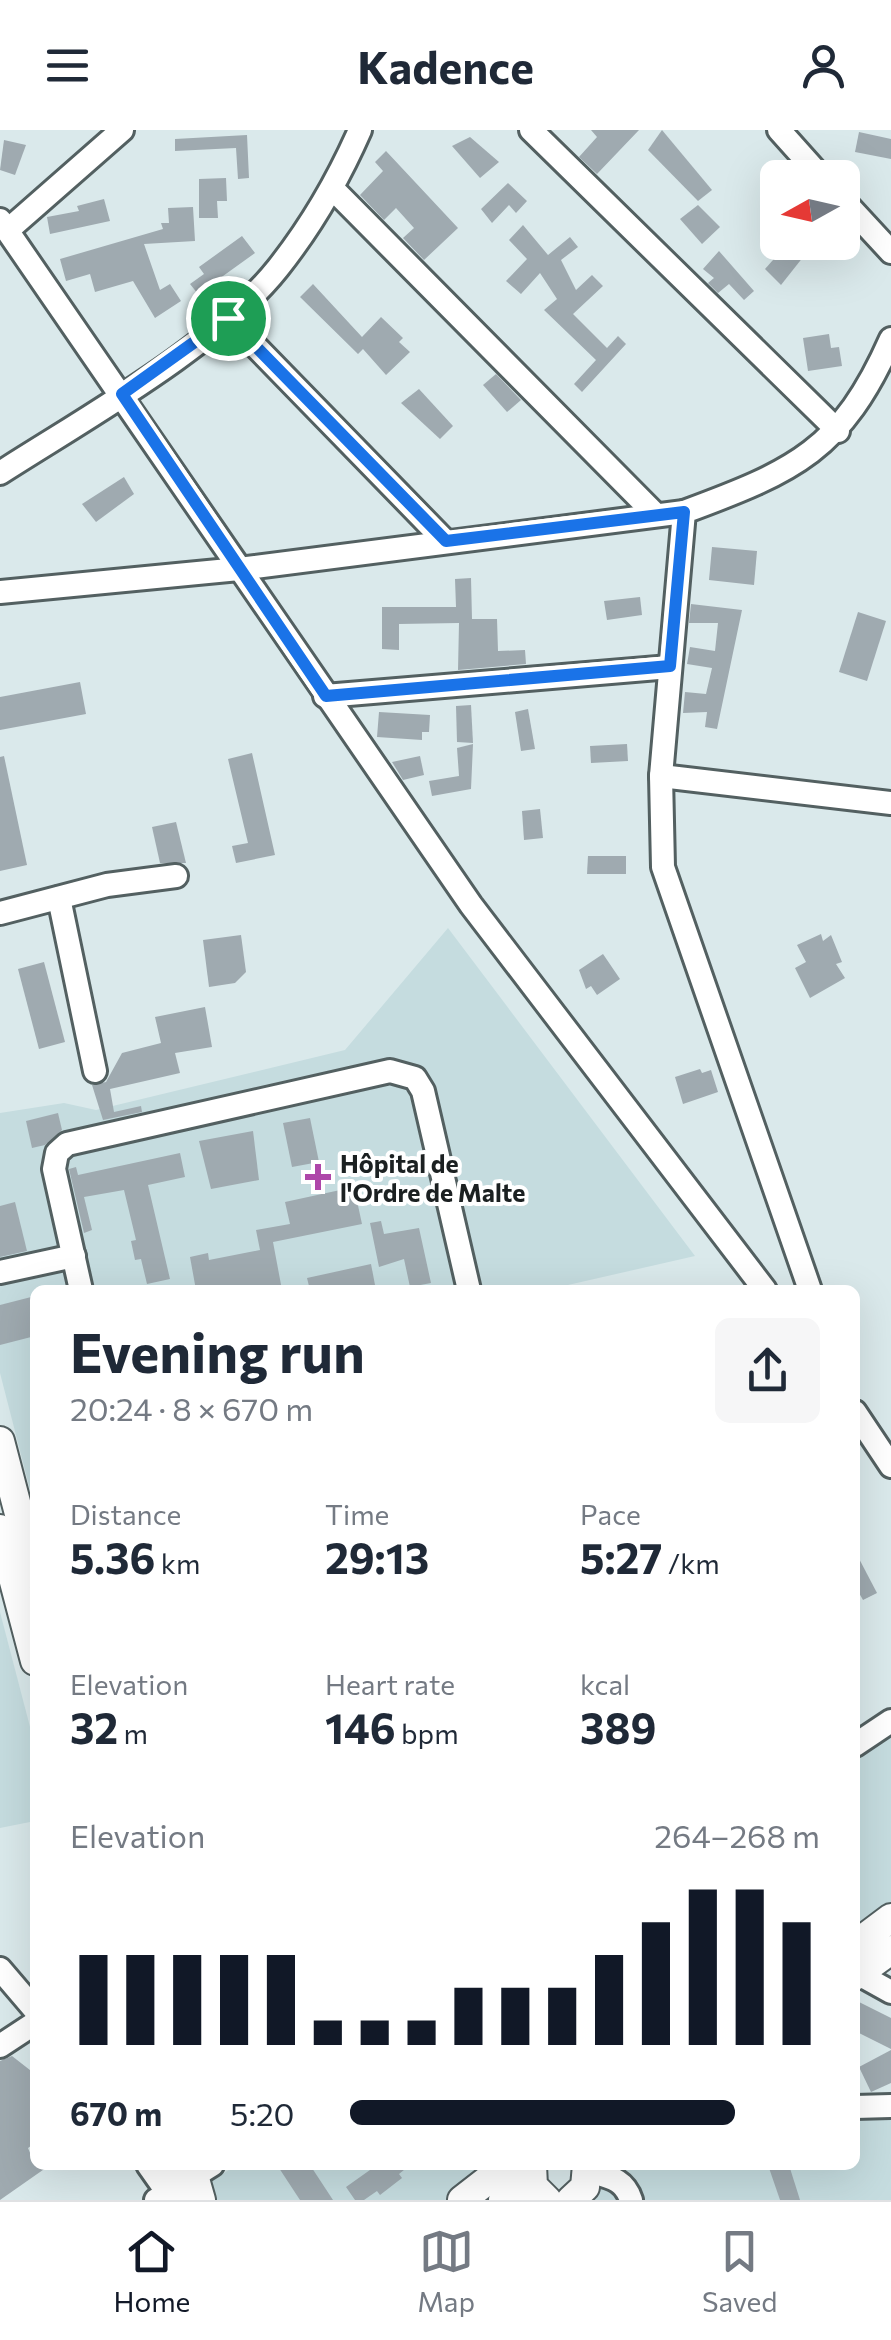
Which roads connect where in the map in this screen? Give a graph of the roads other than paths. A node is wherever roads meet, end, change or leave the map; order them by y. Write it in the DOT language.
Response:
graph roads {
  1 [pos="122,130"];
  2 [pos="360,130"];
  3 [pos="531,130"];
  4 [pos="778,130"];
  5 [pos="557,140"];
  6 [pos="806,160"];
  7 [pos="333,189"];
  8 [pos="860,219"];
  9 [pos="4,225"];
  10 [pos="891,252"];
  11 [pos="228,318"];
  12 [pos="891,338"];
  13 [pos="122,394"];
  14 [pos="838,432"];
  15 [pos="0,473"];
  16 [pos="684,512"];
  17 [pos="656,515"];
  18 [pos="446,541"];
  19 [pos="239,569"];
  20 [pos="0,592"];
  21 [pos="670,666"];
  22 [pos="326,696"];
  23 [pos="661,776"];
  24 [pos="891,803"];
  25 [pos="176,876"];
  26 [pos="59,898"];
  27 [pos="0,913"];
  28 [pos="95,1071"];
  29 [pos="74,1256"];
  30 [pos="0,1272"];
  31 [pos="80,1285"];
  32 [pos="469,1285"];
  33 [pos="761,1285"];
  34 [pos="808,1285"];
  35 [pos="860,1420"];
  36 [pos="0,1442"];
  37 [pos="891,1466"];
  38 [pos="0,1529"];
  39 [pos="30,1551"];
  40 [pos="30,1642"];
  41 [pos="891,1721"];
  42 [pos="860,1742"];
  43 [pos="891,1918"];
  44 [pos="860,1941"];
  45 [pos="891,1950"];
  46 [pos="0,1969"];
  47 [pos="860,1971"];
  48 [pos="860,1976"];
  49 [pos="891,1992"];
  50 [pos="30,2004"];
  51 [pos="30,2026"];
  52 [pos="0,2046"];
  53 [pos="860,2106"];
  54 [pos="891,2106"];
  55 [pos="157,2170"];
  56 [pos="183,2184"];
  57 [pos="534,2185"];
  58 [pos="583,2186"];
  59 [pos="462,2200"];
  60 [pos="503,2200"];
  61 [pos="631,2200"];
  1 -- 9 [label="street"];
  2 -- 7 [label="street"];
  3 -- 5 [label="street"];
  4 -- 6 [label="street"];
  5 -- 14 [label="street"];
  7 -- 11 [label="street"];
  7 -- 17 [label="street"];
  8 -- 10 [label="street"];
  9 -- 13 [label="street"];
  11 -- 13 [label="street"];
  11 -- 18 [label="street"];
  12 -- 14 [label="street"];
  13 -- 15 [label="street"];
  13 -- 19 [label="street"];
  14 -- 16 [label="street"];
  16 -- 17 [label="street"];
  16 -- 21 [label="street"];
  17 -- 18 [label="street"];
  18 -- 19 [label="street"];
  19 -- 20 [label="street"];
  19 -- 22 [label="street"];
  21 -- 22 [label="street"];
  21 -- 23 [label="street"];
  22 -- 33 [label="street"];
  23 -- 24 [label="street"];
  23 -- 34 [label="street"];
  25 -- 26 [label="street"];
  26 -- 27 [label="street"];
  26 -- 28 [label="street"];
  29 -- 30 [label="street"];
  29 -- 31 [label="street"];
  29 -- 32 [label="street"];
  35 -- 37 [label="street"];
  36 -- 39 [label="main road"];
  38 -- 40 [label="main road"];
  41 -- 42 [label="street"];
  43 -- 44 [label="main road"];
  45 -- 47 [label="main road"];
  46 -- 50 [label="street"];
  48 -- 49 [label="street"];
  51 -- 52 [label="street"];
  53 -- 54 [label="street"];
  55 -- 56 [label="street"];
  57 -- 59 [label="main road"];
  57 -- 60 [label="main road"];
  58 -- 61 [label="street"];
}
